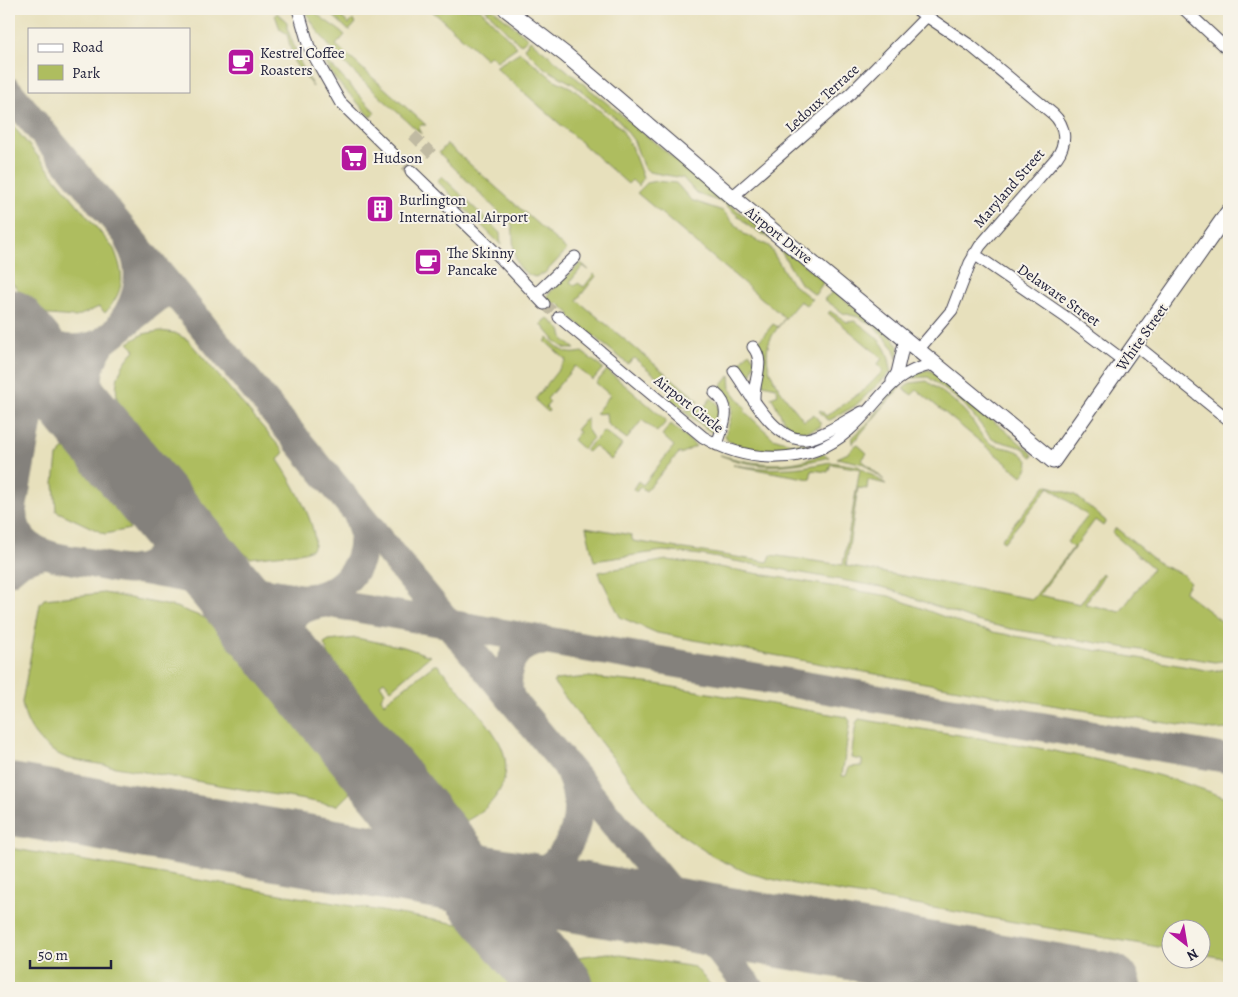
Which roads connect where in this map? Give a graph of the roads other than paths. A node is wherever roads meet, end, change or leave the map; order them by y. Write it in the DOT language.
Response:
graph roads {
  1 [pos="298,9"];
  2 [pos="916,9"];
  3 [pos="1184,9"];
  4 [pos="515,11"];
  5 [pos="927,16"];
  6 [pos="1229,52"];
  7 [pos="394,154"];
  8 [pos="411,171"];
  9 [pos="732,197"];
  10 [pos="1229,212"];
  11 [pos="974,254"];
  12 [pos="575,257"];
  13 [pos="535,295"];
  14 [pos="544,304"];
  15 [pos="559,317"];
  16 [pos="905,339"];
  17 [pos="1136,345"];
  18 [pos="753,347"];
  19 [pos="918,350"];
  20 [pos="1124,361"];
  21 [pos="935,364"];
  22 [pos="734,371"];
  23 [pos="889,386"];
  24 [pos="715,394"];
  25 [pos="754,399"];
  26 [pos="870,408"];
  27 [pos="1229,420"];
  28 [pos="717,445"];
  29 [pos="1053,461"];
  1 -- 7 [label="street"];
  2 -- 5 [label="street, Maryland Street"];
  3 -- 6 [label="street"];
  4 -- 9 [label="main road, Airport Drive"];
  5 -- 9 [label="street, Ledoux Terrace"];
  5 -- 11 [label="street, Maryland Street"];
  8 -- 13 [label="street"];
  9 -- 16 [label="main road, Airport Drive"];
  10 -- 17 [label="main road, White Street"];
  11 -- 19 [label="street, Maryland Street"];
  11 -- 20 [label="street, Delaware Street"];
  12 -- 13 [label="street"];
  13 -- 14 [label="street"];
  15 -- 28 [label="street, Airport Circle"];
  16 -- 19 [label="main road, Airport Drive"];
  16 -- 23 [label="street, Airport Circle"];
  17 -- 20 [label="main road, White Street"];
  17 -- 27 [label="street"];
  18 -- 25 [label="street"];
  19 -- 21 [label="main road, Airport Drive"];
  20 -- 29 [label="main road, White Street"];
  21 -- 23 [label="street, Airport Circle"];
  21 -- 29 [label="main road, Airport Drive"];
  22 -- 25 [label="street"];
  23 -- 26 [label="street, Airport Circle"];
  24 -- 28 [label="street"];
  25 -- 26 [label="street"];
  26 -- 28 [label="street, Airport Circle"];
}
